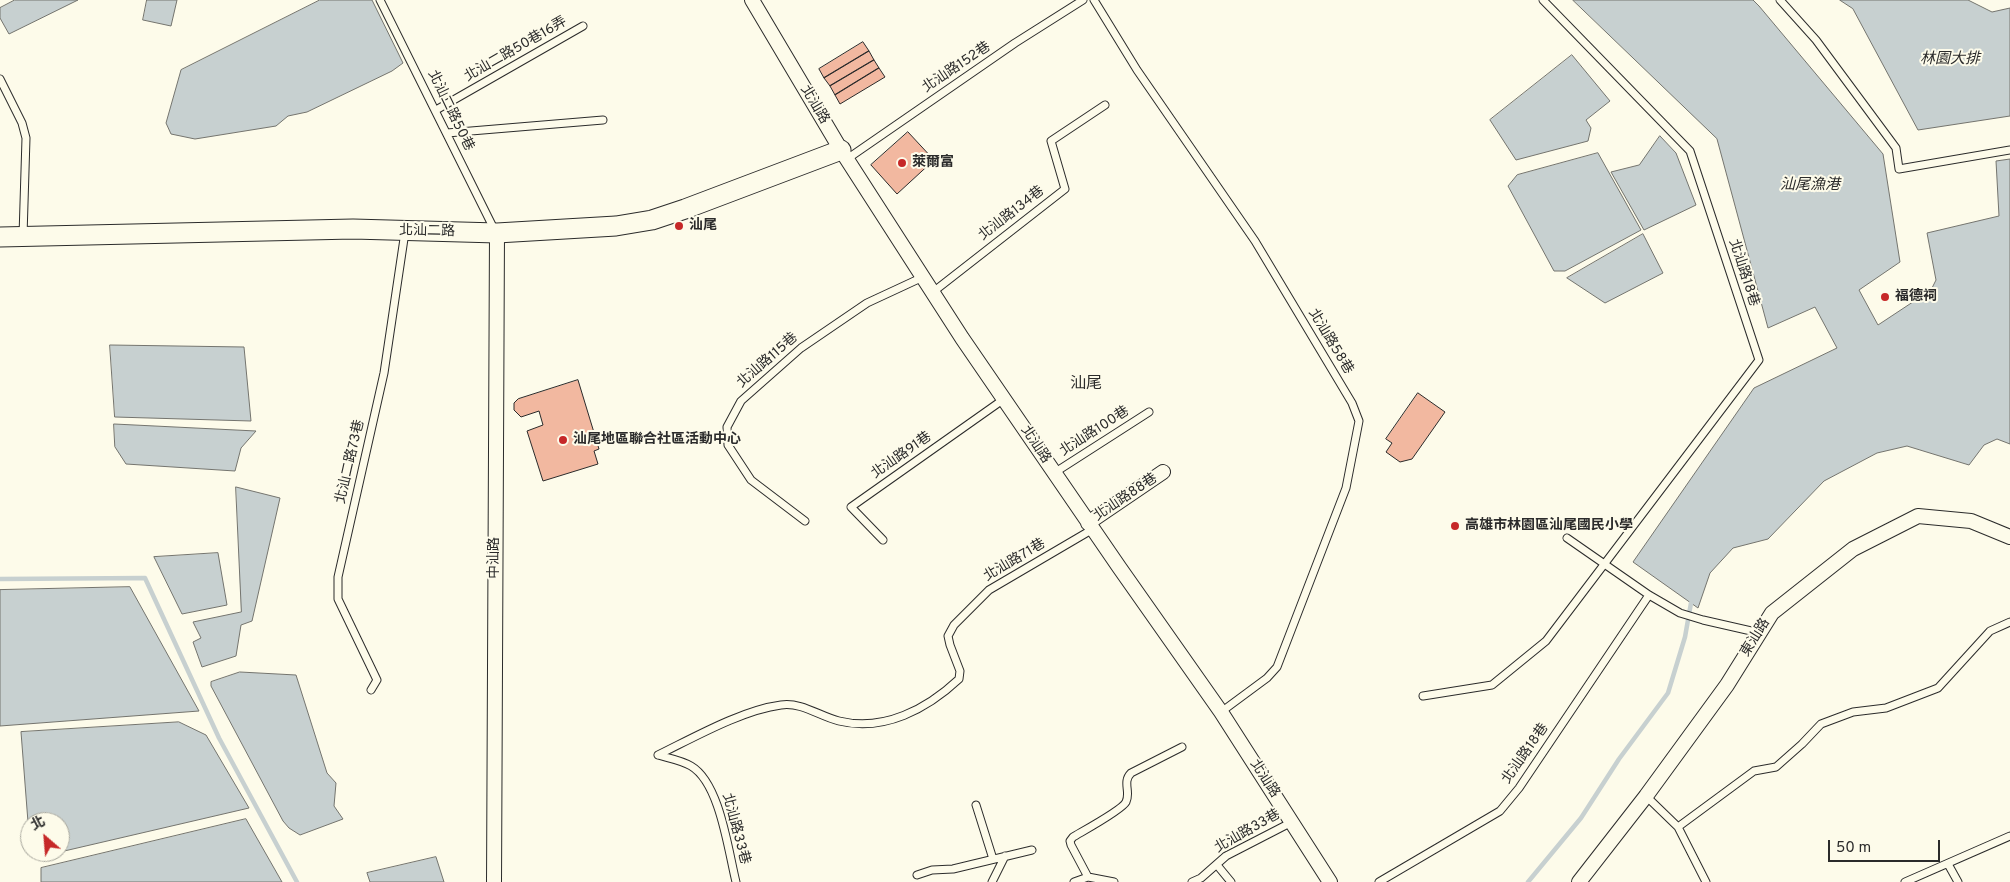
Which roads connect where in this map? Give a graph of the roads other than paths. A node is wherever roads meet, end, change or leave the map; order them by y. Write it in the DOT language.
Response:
graph roads {
  1 [pos="380,0"];
  2 [pos="752,0"];
  3 [pos="1083,0"];
  4 [pos="1094,0"];
  5 [pos="1544,0"];
  6 [pos="1780,0"];
  7 [pos="583,26"];
  8 [pos="0,79"];
  9 [pos="1105,105"];
  10 [pos="436,110"];
  11 [pos="604,120"];
  12 [pos="446,133"];
  13 [pos="2010,150"];
  14 [pos="844,154"];
  15 [pos="406,231"];
  16 [pos="496,233"];
  17 [pos="23,236"];
  18 [pos="0,237"];
  19 [pos="923,277"];
  20 [pos="933,292"];
  21 [pos="1004,399"];
  22 [pos="1149,412"];
  23 [pos="1164,472"];
  24 [pos="1054,473"];
  25 [pos="805,521"];
  26 [pos="1090,526"];
  27 [pos="2010,537"];
  28 [pos="1567,538"];
  29 [pos="883,540"];
  30 [pos="1605,563"];
  31 [pos="1649,595"];
  32 [pos="2010,622"];
  33 [pos="1760,633"];
  34 [pos="371,690"];
  35 [pos="1423,696"];
  36 [pos="1221,712"];
  37 [pos="1182,747"];
  38 [pos="658,755"];
  39 [pos="1646,796"];
  40 [pos="976,805"];
  41 [pos="1292,822"];
  42 [pos="1678,827"];
  43 [pos="2010,836"];
  44 [pos="1032,850"];
  45 [pos="1005,856"];
  46 [pos="993,859"];
  47 [pos="1948,864"];
  48 [pos="1217,865"];
  49 [pos="917,875"];
  50 [pos="1088,877"];
  51 [pos="494,882"];
  52 [pos="736,882"];
  53 [pos="992,882"];
  54 [pos="1074,882"];
  55 [pos="1114,882"];
  56 [pos="1192,882"];
  57 [pos="1231,882"];
  58 [pos="1330,882"];
  59 [pos="1379,882"];
  60 [pos="1579,882"];
  61 [pos="1706,882"];
  62 [pos="1905,882"];
  63 [pos="1958,882"];
  1 -- 10 [label="lane, 北汕二路50巷"];
  2 -- 14 [label="street, 北汕路"];
  3 -- 14 [label="lane, 北汕路152巷"];
  4 -- 36 [label="lane, 北汕路58巷"];
  5 -- 30 [label="lane, 北汕路18巷"];
  6 -- 13 [label="lane"];
  7 -- 10 [label="lane, 北汕二路50巷16弄"];
  8 -- 17 [label="lane"];
  9 -- 20 [label="lane, 北汕路134巷"];
  10 -- 12 [label="lane, 北汕二路50巷"];
  11 -- 12 [label="lane"];
  12 -- 16 [label="lane, 北汕二路50巷"];
  14 -- 16 [label="street, 北汕二路"];
  14 -- 19 [label="street, 北汕路"];
  15 -- 16 [label="street, 北汕二路"];
  15 -- 17 [label="street, 北汕二路"];
  15 -- 34 [label="lane, 北汕二路73巷"];
  16 -- 51 [label="street, 中汕路"];
  17 -- 18 [label="street, 北汕二路"];
  19 -- 20 [label="street, 北汕路"];
  19 -- 25 [label="lane, 北汕路115巷"];
  20 -- 21 [label="street, 北汕路"];
  21 -- 24 [label="street, 北汕路"];
  21 -- 29 [label="lane, 北汕路91巷"];
  22 -- 24 [label="lane, 北汕路100巷"];
  23 -- 26 [label="street, 北汕路88巷"];
  24 -- 26 [label="street, 北汕路"];
  26 -- 36 [label="street, 北汕路"];
  26 -- 38 [label="lane, 北汕路71巷"];
  27 -- 33 [label="street, 東汕路"];
  28 -- 30 [label="lane"];
  30 -- 31 [label="lane"];
  30 -- 35 [label="lane, 北汕路18巷"];
  31 -- 33 [label="lane"];
  31 -- 59 [label="lane, 北汕路18巷"];
  32 -- 42 [label="lane"];
  33 -- 39 [label="street, 東汕路"];
  36 -- 41 [label="street, 北汕路"];
  37 -- 50 [label="lane"];
  38 -- 52 [label="lane, 北汕路33巷"];
  39 -- 42 [label="lane"];
  39 -- 60 [label="street, 東汕路"];
  40 -- 46 [label="lane"];
  41 -- 48 [label="lane, 北汕路33巷"];
  41 -- 58 [label="street, 北汕路"];
  42 -- 61 [label="lane"];
  43 -- 47 [label="lane"];
  44 -- 45 [label="lane"];
  45 -- 46 [label="lane"];
  45 -- 53 [label="lane"];
  46 -- 49 [label="lane"];
  47 -- 62 [label="lane"];
  47 -- 63 [label="lane"];
  48 -- 56 [label="lane, 北汕路33巷"];
  48 -- 57 [label="lane, 北汕路33巷"];
  50 -- 54 [label="lane"];
  50 -- 55 [label="lane"];
}
